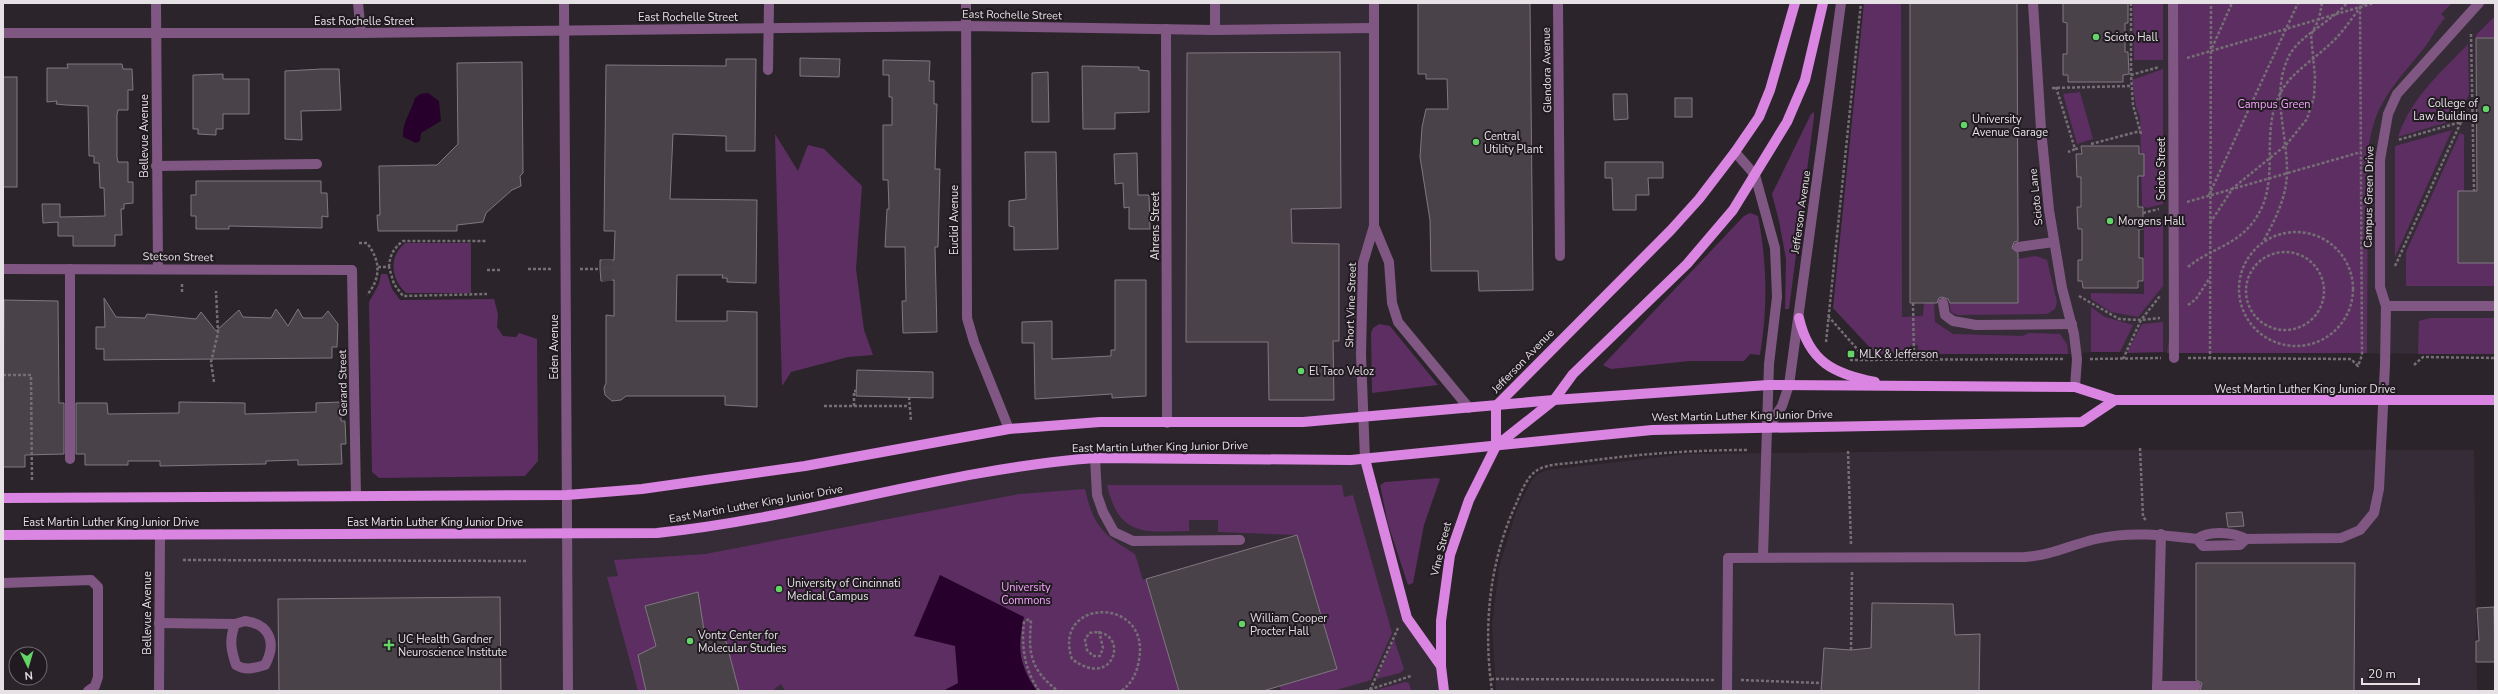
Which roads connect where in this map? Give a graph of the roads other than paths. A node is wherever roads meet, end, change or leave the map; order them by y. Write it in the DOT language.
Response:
graph roads {
  1 [pos="156,3"];
  2 [pos="358,3"];
  3 [pos="564,3"];
  4 [pos="769,3"];
  5 [pos="966,3"];
  6 [pos="1215,3"];
  7 [pos="1374,3"];
  8 [pos="1558,3"];
  9 [pos="1795,3"];
  10 [pos="1823,3"];
  11 [pos="1841,3"];
  12 [pos="2033,3"];
  13 [pos="2173,3"];
  14 [pos="2479,3"];
  15 [pos="966,26"];
  16 [pos="769,28"];
  17 [pos="1374,28"];
  18 [pos="1166,29"];
  19 [pos="1215,30"];
  20 [pos="564,31"];
  21 [pos="3,33"];
  22 [pos="361,33"];
  23 [pos="156,34"];
  24 [pos="768,70"];
  25 [pos="1735,152"];
  26 [pos="317,164"];
  27 [pos="156,166"];
  28 [pos="1755,175"];
  29 [pos="1374,226"];
  30 [pos="2054,242"];
  31 [pos="2018,248"];
  32 [pos="1560,256"];
  33 [pos="70,269"];
  34 [pos="158,269"];
  35 [pos="3,270"];
  36 [pos="352,270"];
  37 [pos="1943,303"];
  38 [pos="2386,306"];
  39 [pos="2495,306"];
  40 [pos="1799,318"];
  41 [pos="2072,324"];
  42 [pos="2174,358"];
  43 [pos="1789,385"];
  44 [pos="1768,386"];
  45 [pos="2075,387"];
  46 [pos="1905,388"];
  47 [pos="1554,400"];
  48 [pos="2115,400"];
  49 [pos="2495,400"];
  50 [pos="2384,401"];
  51 [pos="1496,406"];
  52 [pos="1469,408"];
  53 [pos="1362,419"];
  54 [pos="1167,423"];
  55 [pos="1768,427"];
  56 [pos="1009,429"];
  57 [pos="1496,446"];
  58 [pos="1095,458"];
  59 [pos="70,459"];
  60 [pos="1365,459"];
  61 [pos="567,495"];
  62 [pos="356,496"];
  63 [pos="3,498"];
  64 [pos="3,534"];
  65 [pos="160,534"];
  66 [pos="567,534"];
  67 [pos="2161,534"];
  68 [pos="1240,540"];
  69 [pos="1763,556"];
  70 [pos="3,583"];
  71 [pos="159,623"];
  72 [pos="235,624"];
  73 [pos="1441,666"];
  74 [pos="2196,686"];
  75 [pos="2157,689"];
  76 [pos="88,691"];
  77 [pos="159,691"];
  78 [pos="568,691"];
  79 [pos="1444,691"];
  80 [pos="1727,691"];
  1 -- 23 [label="street, Bellevue Avenue"];
  2 -- 22 [label="street"];
  3 -- 20 [label="street, Eden Avenue"];
  4 -- 16 [label="street"];
  5 -- 15 [label="street, Euclid Avenue"];
  6 -- 19 [label="street"];
  7 -- 17 [label="street, Short Vine Street"];
  8 -- 32 [label="street, Glendora Avenue"];
  9 -- 25 [label="main road, Jefferson Avenue"];
  10 -- 28 [label="main road"];
  11 -- 40 [label="street, Jefferson Avenue"];
  12 -- 30 [label="street, Scioto Lane"];
  13 -- 42 [label="street, Scioto Street"];
  14 -- 38 [label="street, Campus Green Drive"];
  15 -- 16 [label="street, East Rochelle Street"];
  15 -- 18 [label="street, East Rochelle Street"];
  15 -- 56 [label="street, Euclid Avenue"];
  16 -- 20 [label="street, East Rochelle Street"];
  16 -- 24 [label="street"];
  17 -- 19 [label="street, East Rochelle Street"];
  17 -- 29 [label="street, Short Vine Street"];
  18 -- 19 [label="street, East Rochelle Street"];
  18 -- 54 [label="street, Ahrens Street"];
  20 -- 22 [label="street, East Rochelle Street"];
  20 -- 61 [label="street, Eden Avenue"];
  21 -- 23 [label="street, East Rochelle Street"];
  22 -- 23 [label="street, East Rochelle Street"];
  23 -- 27 [label="street, Bellevue Avenue"];
  25 -- 28 [label="street, Jefferson Avenue"];
  25 -- 51 [label="main road, Jefferson Avenue"];
  26 -- 27 [label="street"];
  27 -- 34 [label="street, Bellevue Avenue"];
  28 -- 44 [label="street, Jefferson Avenue"];
  28 -- 47 [label="main road"];
  29 -- 52 [label="street, Short Vine Street"];
  29 -- 53 [label="street, Short Vine Street"];
  30 -- 31 [label="street"];
  30 -- 41 [label="street, Scioto Lane"];
  33 -- 34 [label="street, Stetson Street"];
  33 -- 35 [label="street, Stetson Street"];
  33 -- 59 [label="street"];
  34 -- 36 [label="street, Stetson Street"];
  36 -- 62 [label="street, Gerard Street"];
  37 -- 41 [label="street"];
  38 -- 39 [label="street"];
  38 -- 50 [label="street, Campus Green Drive"];
  40 -- 43 [label="street, Jefferson Avenue"];
  40 -- 46 [label="main road"];
  41 -- 45 [label="street, Scioto Lane"];
  43 -- 44 [label="main road, West Martin Luther King Junior Drive"];
  43 -- 46 [label="main road, West Martin Luther King Junior Drive"];
  43 -- 55 [label="street, Jefferson Avenue"];
  44 -- 47 [label="main road, West Martin Luther King Junior Drive"];
  44 -- 55 [label="street, Jefferson Avenue"];
  45 -- 46 [label="main road, West Martin Luther King Junior Drive"];
  45 -- 48 [label="main road, West Martin Luther King Junior Drive"];
  47 -- 51 [label="main road, West Martin Luther King Junior Drive"];
  47 -- 57 [label="main road"];
  48 -- 50 [label="main road, West Martin Luther King Junior Drive"];
  48 -- 55 [label="main road, West Martin Luther King Junior Drive"];
  49 -- 50 [label="main road, West Martin Luther King Junior Drive"];
  50 -- 67 [label="street, Campus Green Drive"];
  51 -- 52 [label="main road, West Martin Luther King Junior Drive"];
  51 -- 57 [label="main road, Jefferson Avenue"];
  52 -- 53 [label="main road, West Martin Luther King Junior Drive"];
  53 -- 54 [label="main road"];
  53 -- 60 [label="street, Short Vine Street"];
  54 -- 56 [label="main road"];
  55 -- 57 [label="main road, West Martin Luther King Junior Drive"];
  55 -- 69 [label="street"];
  56 -- 61 [label="main road"];
  57 -- 60 [label="main road, West Martin Luther King Junior Drive"];
  57 -- 73 [label="main road, Vine Street"];
  58 -- 60 [label="main road, East Martin Luther King Junior Drive"];
  58 -- 66 [label="main road, East Martin Luther King Junior Drive"];
  58 -- 68 [label="street"];
  60 -- 73 [label="main road, Vine Street"];
  61 -- 62 [label="main road"];
  61 -- 66 [label="street, Eden Avenue"];
  62 -- 63 [label="main road"];
  64 -- 65 [label="main road, East Martin Luther King Junior Drive"];
  65 -- 66 [label="main road, East Martin Luther King Junior Drive"];
  65 -- 71 [label="street, Bellevue Avenue"];
  66 -- 78 [label="street, Eden Avenue"];
  67 -- 69 [label="street"];
  67 -- 75 [label="street"];
  69 -- 80 [label="street"];
  70 -- 76 [label="street"];
  71 -- 72 [label="street"];
  71 -- 77 [label="street, Bellevue Avenue"];
  72 -- 72 [label="street"];
  73 -- 79 [label="main road, Vine Street"];
  74 -- 75 [label="street"];
}
